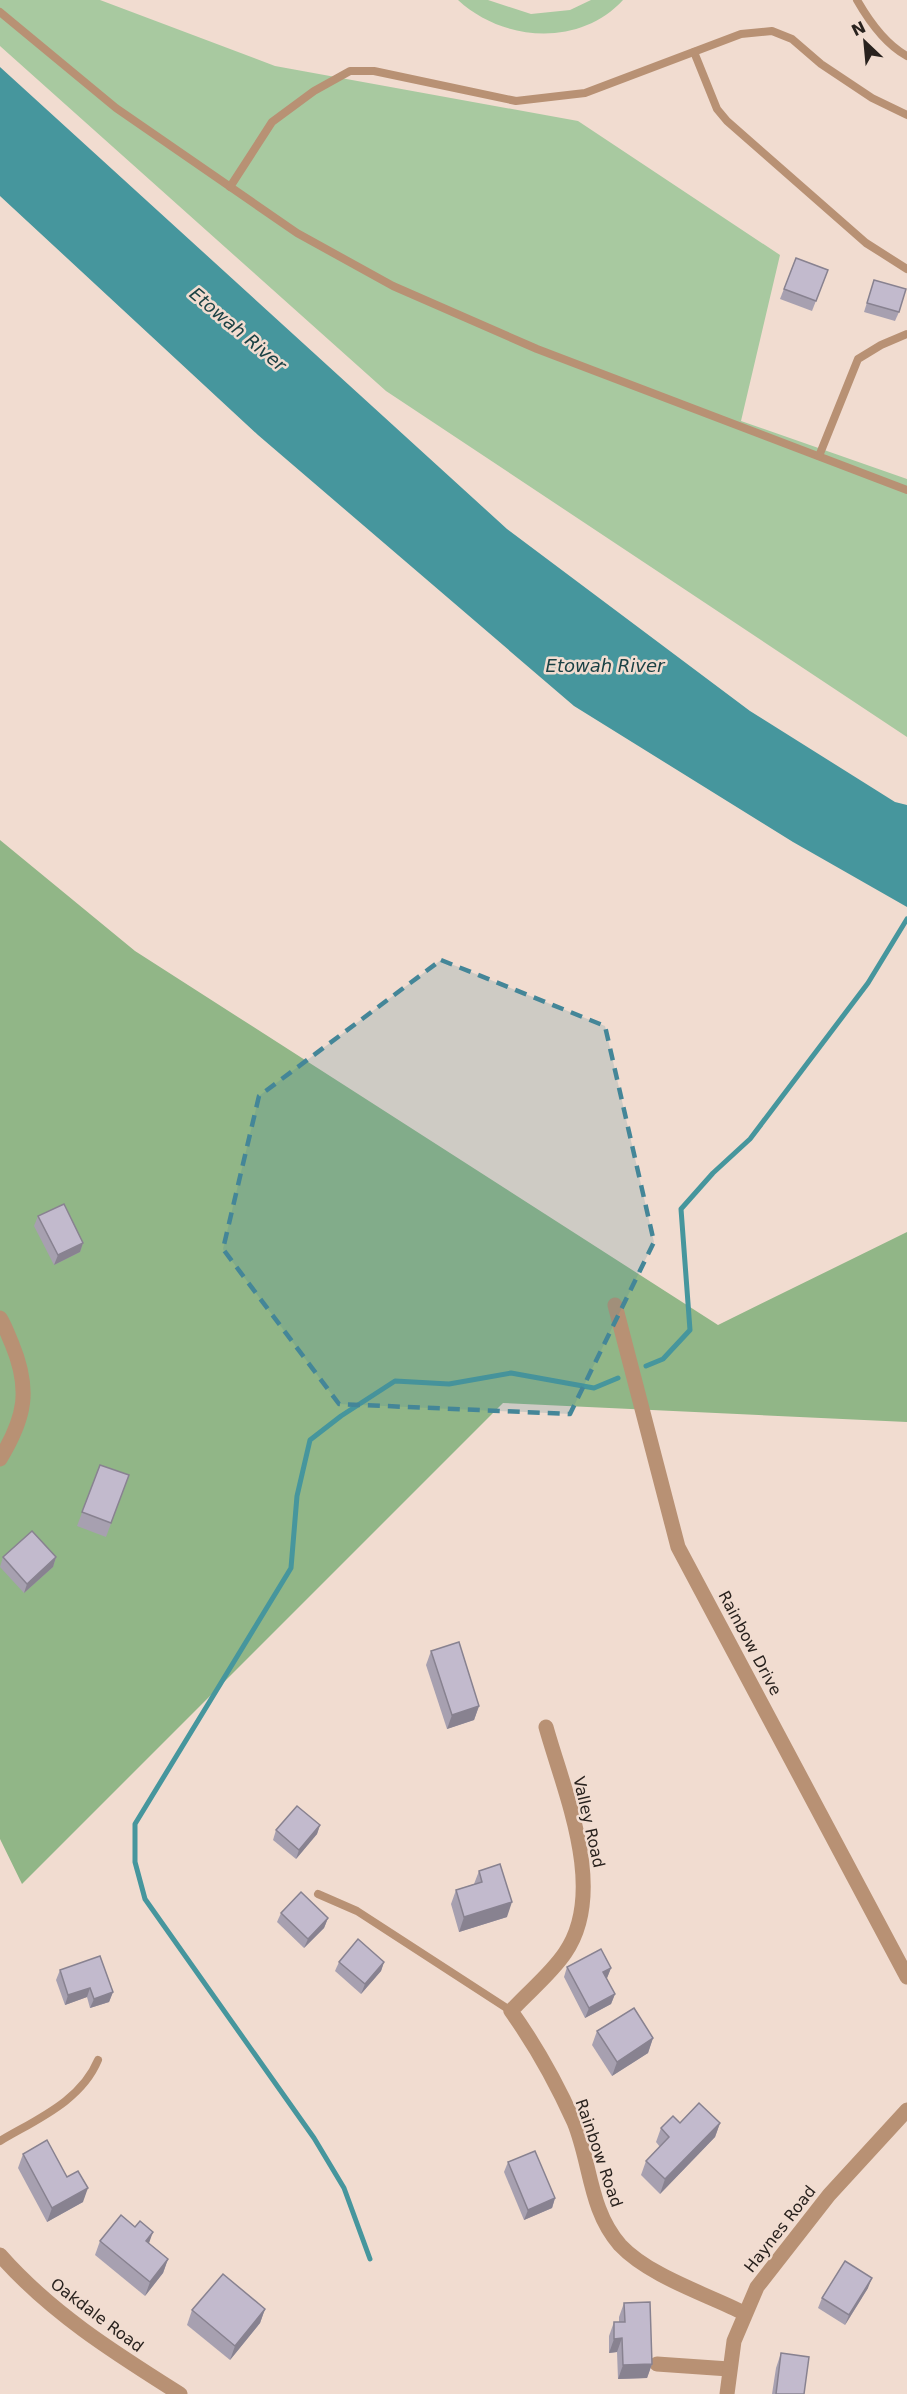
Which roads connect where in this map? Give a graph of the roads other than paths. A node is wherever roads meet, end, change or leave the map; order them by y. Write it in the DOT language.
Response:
graph roads {
  1 [pos="857,0"];
  2 [pos="0,12"];
  3 [pos="694,52"];
  4 [pos="907,56"];
  5 [pos="907,115"];
  6 [pos="230,187"];
  7 [pos="907,269"];
  8 [pos="907,334"];
  9 [pos="819,456"];
  10 [pos="907,490"];
  11 [pos="615,1305"];
  12 [pos="0,1318"];
  13 [pos="0,1459"];
  14 [pos="546,1727"];
  15 [pos="318,1894"];
  16 [pos="907,1977"];
  17 [pos="512,2011"];
  18 [pos="98,2060"];
  19 [pos="907,2110"];
  20 [pos="0,2141"];
  21 [pos="0,2255"];
  22 [pos="744,2313"];
  23 [pos="657,2364"];
  24 [pos="729,2369"];
  25 [pos="180,2394"];
  26 [pos="727,2394"];
  1 -- 4 [label="lane"];
  2 -- 6 [label="lane"];
  3 -- 5 [label="lane"];
  3 -- 6 [label="lane"];
  3 -- 7 [label="lane"];
  6 -- 9 [label="lane"];
  8 -- 9 [label="lane"];
  9 -- 10 [label="lane"];
  11 -- 16 [label="street, Rainbow Drive"];
  12 -- 13 [label="street"];
  14 -- 17 [label="street, Valley Road"];
  15 -- 17 [label="lane"];
  17 -- 22 [label="street, Rainbow Road"];
  18 -- 20 [label="lane"];
  19 -- 22 [label="street, Haynes Road"];
  21 -- 25 [label="street, Oakdale Road"];
  22 -- 24 [label="street, Haynes Road"];
  23 -- 24 [label="street"];
  24 -- 26 [label="street, Haynes Road"];
}
